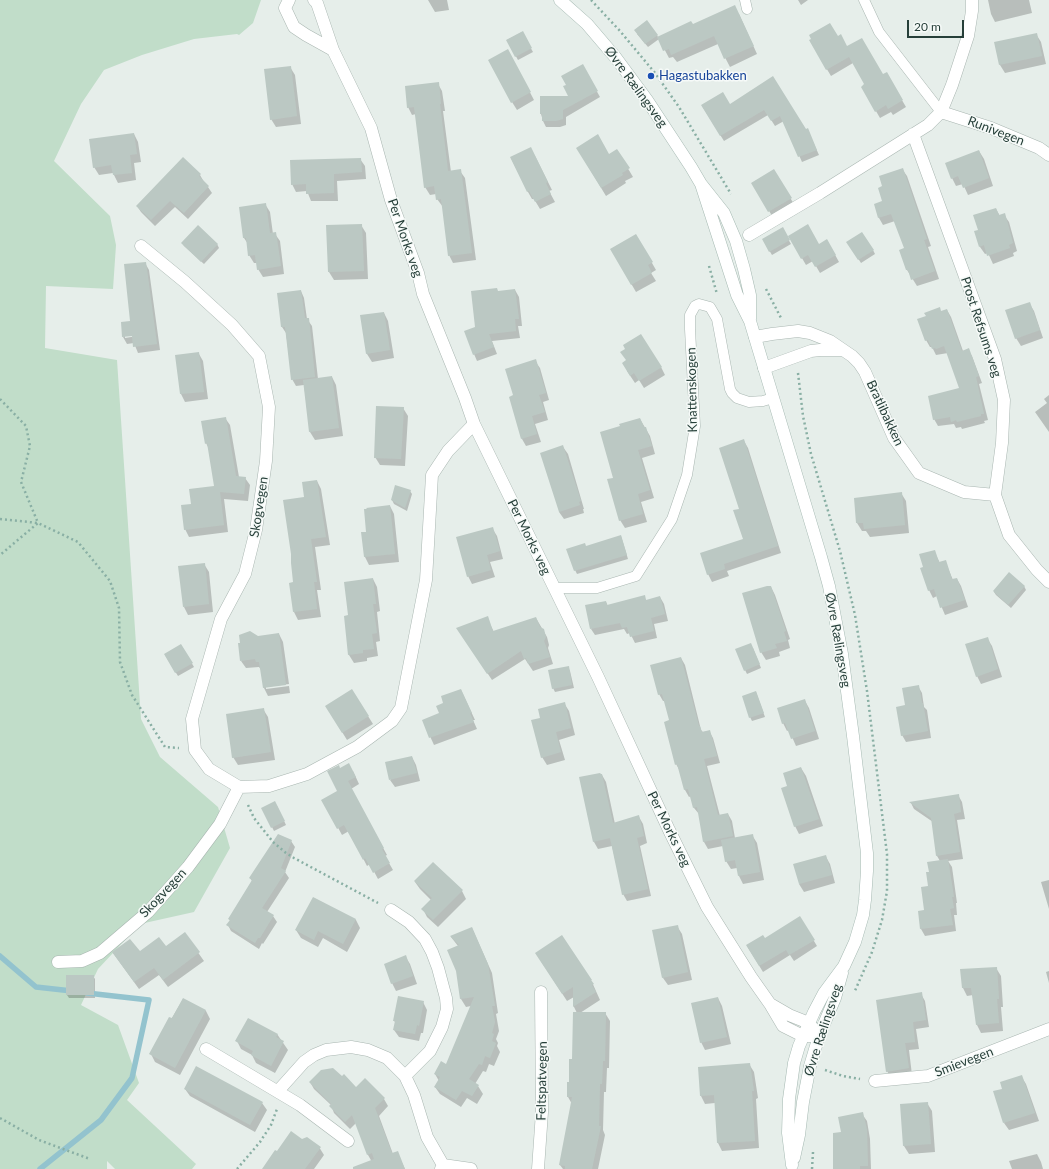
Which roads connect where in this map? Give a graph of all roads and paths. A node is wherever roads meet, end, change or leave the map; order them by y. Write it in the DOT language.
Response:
graph roads {
  1 [pos="289,0"];
  2 [pos="314,0"];
  3 [pos="560,0"];
  4 [pos="864,0"];
  5 [pos="972,0"];
  6 [pos="333,50"];
  7 [pos="941,112"];
  8 [pos="913,134"];
  9 [pos="1049,155"];
  10 [pos="749,235"];
  11 [pos="141,246"];
  12 [pos="712,274"];
  13 [pos="717,293"];
  14 [pos="755,337"];
  15 [pos="843,350"];
  16 [pos="764,368"];
  17 [pos="773,398"];
  18 [pos="0,399"];
  19 [pos="474,424"];
  20 [pos="995,496"];
  21 [pos="0,519"];
  22 [pos="38,524"];
  23 [pos="0,555"];
  24 [pos="1049,582"];
  25 [pos="554,588"];
  26 [pos="195,750"];
  27 [pos="239,787"];
  28 [pos="391,910"];
  29 [pos="58,962"];
  30 [pos="844,966"];
  31 [pos="541,992"];
  32 [pos="770,1004"];
  33 [pos="809,1023"];
  34 [pos="1049,1029"];
  35 [pos="803,1036"];
  36 [pos="819,1036"];
  37 [pos="206,1049"];
  38 [pos="822,1069"];
  39 [pos="405,1076"];
  40 [pos="875,1080"];
  41 [pos="278,1091"];
  42 [pos="0,1118"];
  43 [pos="348,1141"];
  44 [pos="90,1159"];
  45 [pos="442,1167"];
  46 [pos="792,1167"];
  47 [pos="237,1169"];
  48 [pos="471,1169"];
  49 [pos="538,1169"];
  1 -- 6 [label="street"];
  2 -- 6 [label="street, Per Morks veg"];
  3 -- 14 [label="street, Øvre Rælingsveg"];
  4 -- 7 [label="lane"];
  5 -- 7 [label="street"];
  6 -- 19 [label="street, Per Morks veg"];
  7 -- 8 [label="street"];
  7 -- 9 [label="street, Runivegen"];
  8 -- 10 [label="street"];
  8 -- 20 [label="street, Prost Refsums veg"];
  11 -- 26 [label="street, Skogvegen"];
  12 -- 13 [label="path"];
  14 -- 15 [label="street, Bratlibakken"];
  14 -- 16 [label="street, Øvre Rælingsveg"];
  15 -- 16 [label="street"];
  15 -- 20 [label="street, Bratlibakken"];
  16 -- 17 [label="street, Øvre Rælingsveg"];
  17 -- 25 [label="lane, Knattenskogen"];
  17 -- 30 [label="street, Øvre Rælingsveg"];
  18 -- 22 [label="path"];
  19 -- 25 [label="street, Per Morks veg"];
  19 -- 27 [label="street"];
  20 -- 24 [label="street, Prost Refsums veg"];
  21 -- 22 [label="path"];
  22 -- 23 [label="path"];
  22 -- 26 [label="path"];
  25 -- 32 [label="street, Per Morks veg"];
  26 -- 27 [label="street"];
  27 -- 28 [label="path"];
  27 -- 29 [label="street, Skogvegen"];
  28 -- 39 [label="street"];
  30 -- 33 [label="street, Øvre Rælingsveg"];
  30 -- 36 [label="street, Øvre Rælingsveg"];
  31 -- 49 [label="street, Feltspatvegen"];
  32 -- 33 [label="street, Per Morks veg"];
  32 -- 35 [label="street, Per Morks veg"];
  33 -- 35 [label="street, Øvre Rælingsveg"];
  33 -- 36 [label="street"];
  34 -- 40 [label="street, Smievegen"];
  35 -- 36 [label="street, Per Morks veg"];
  35 -- 46 [label="street, Øvre Rælingsveg"];
  36 -- 46 [label="street, Øvre Rælingsveg"];
  37 -- 41 [label="street"];
  38 -- 40 [label="path"];
  39 -- 41 [label="street"];
  39 -- 45 [label="street"];
  41 -- 43 [label="street"];
  41 -- 47 [label="path"];
  42 -- 44 [label="path"];
  45 -- 48 [label="street"];
}
